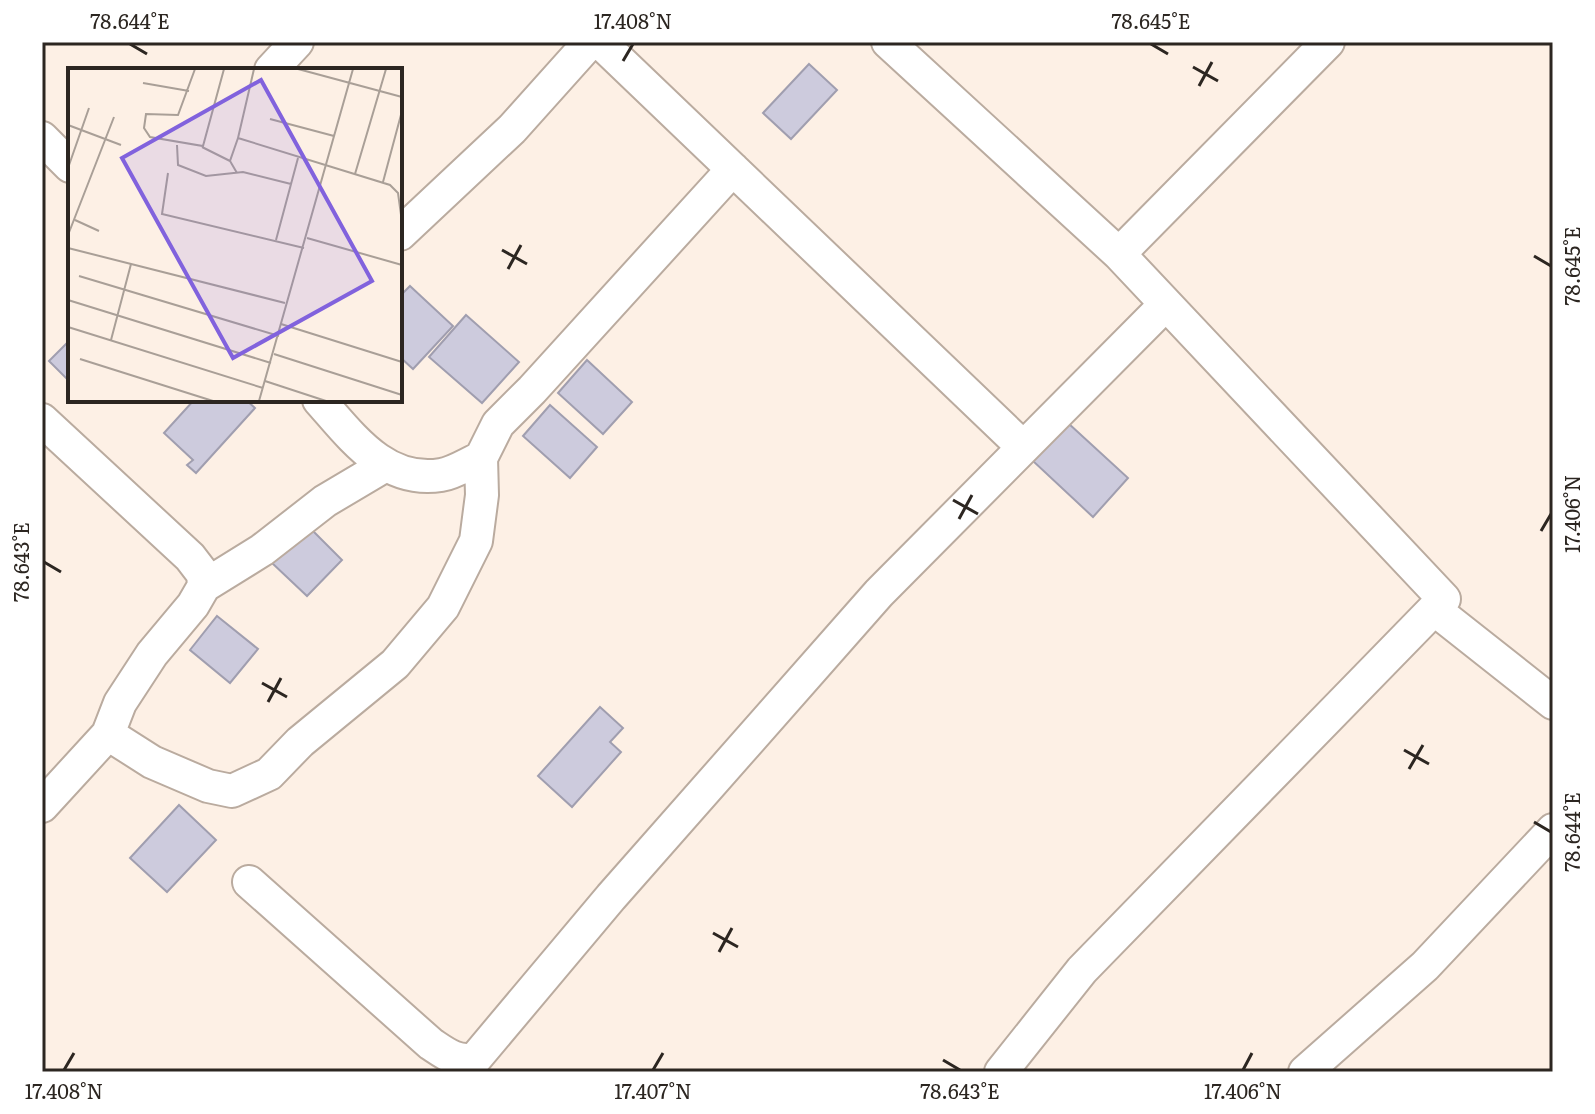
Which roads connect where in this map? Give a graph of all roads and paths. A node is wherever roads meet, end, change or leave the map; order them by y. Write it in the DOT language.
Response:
graph roads {
  1 [pos="297,42"];
  2 [pos="590,42"];
  3 [pos="600,42"];
  4 [pos="888,42"];
  5 [pos="1328,42"];
  6 [pos="273,68"];
  7 [pos="42,138"];
  8 [pos="68,164"];
  9 [pos="733,169"];
  10 [pos="402,232"];
  11 [pos="1119,254"];
  12 [pos="1165,305"];
  13 [pos="321,402"];
  14 [pos="42,420"];
  15 [pos="1023,447"];
  16 [pos="481,458"];
  17 [pos="384,466"];
  18 [pos="204,586"];
  19 [pos="1434,609"];
  20 [pos="1553,703"];
  21 [pos="108,734"];
  22 [pos="42,806"];
  23 [pos="1553,830"];
  24 [pos="249,882"];
  25 [pos="1001,1072"];
  26 [pos="1305,1072"];
  1 -- 6 [label="street"];
  2 -- 10 [label="street"];
  3 -- 9 [label="street"];
  4 -- 11 [label="street"];
  5 -- 11 [label="street"];
  7 -- 8 [label="street"];
  9 -- 15 [label="street"];
  9 -- 16 [label="street"];
  11 -- 12 [label="street"];
  12 -- 15 [label="street"];
  12 -- 19 [label="street"];
  13 -- 17 [label="street"];
  14 -- 18 [label="street"];
  15 -- 24 [label="street"];
  16 -- 17 [label="street"];
  16 -- 21 [label="street"];
  17 -- 18 [label="street"];
  18 -- 21 [label="street"];
  19 -- 20 [label="street"];
  19 -- 25 [label="street"];
  21 -- 22 [label="street"];
  23 -- 26 [label="street"];
}
